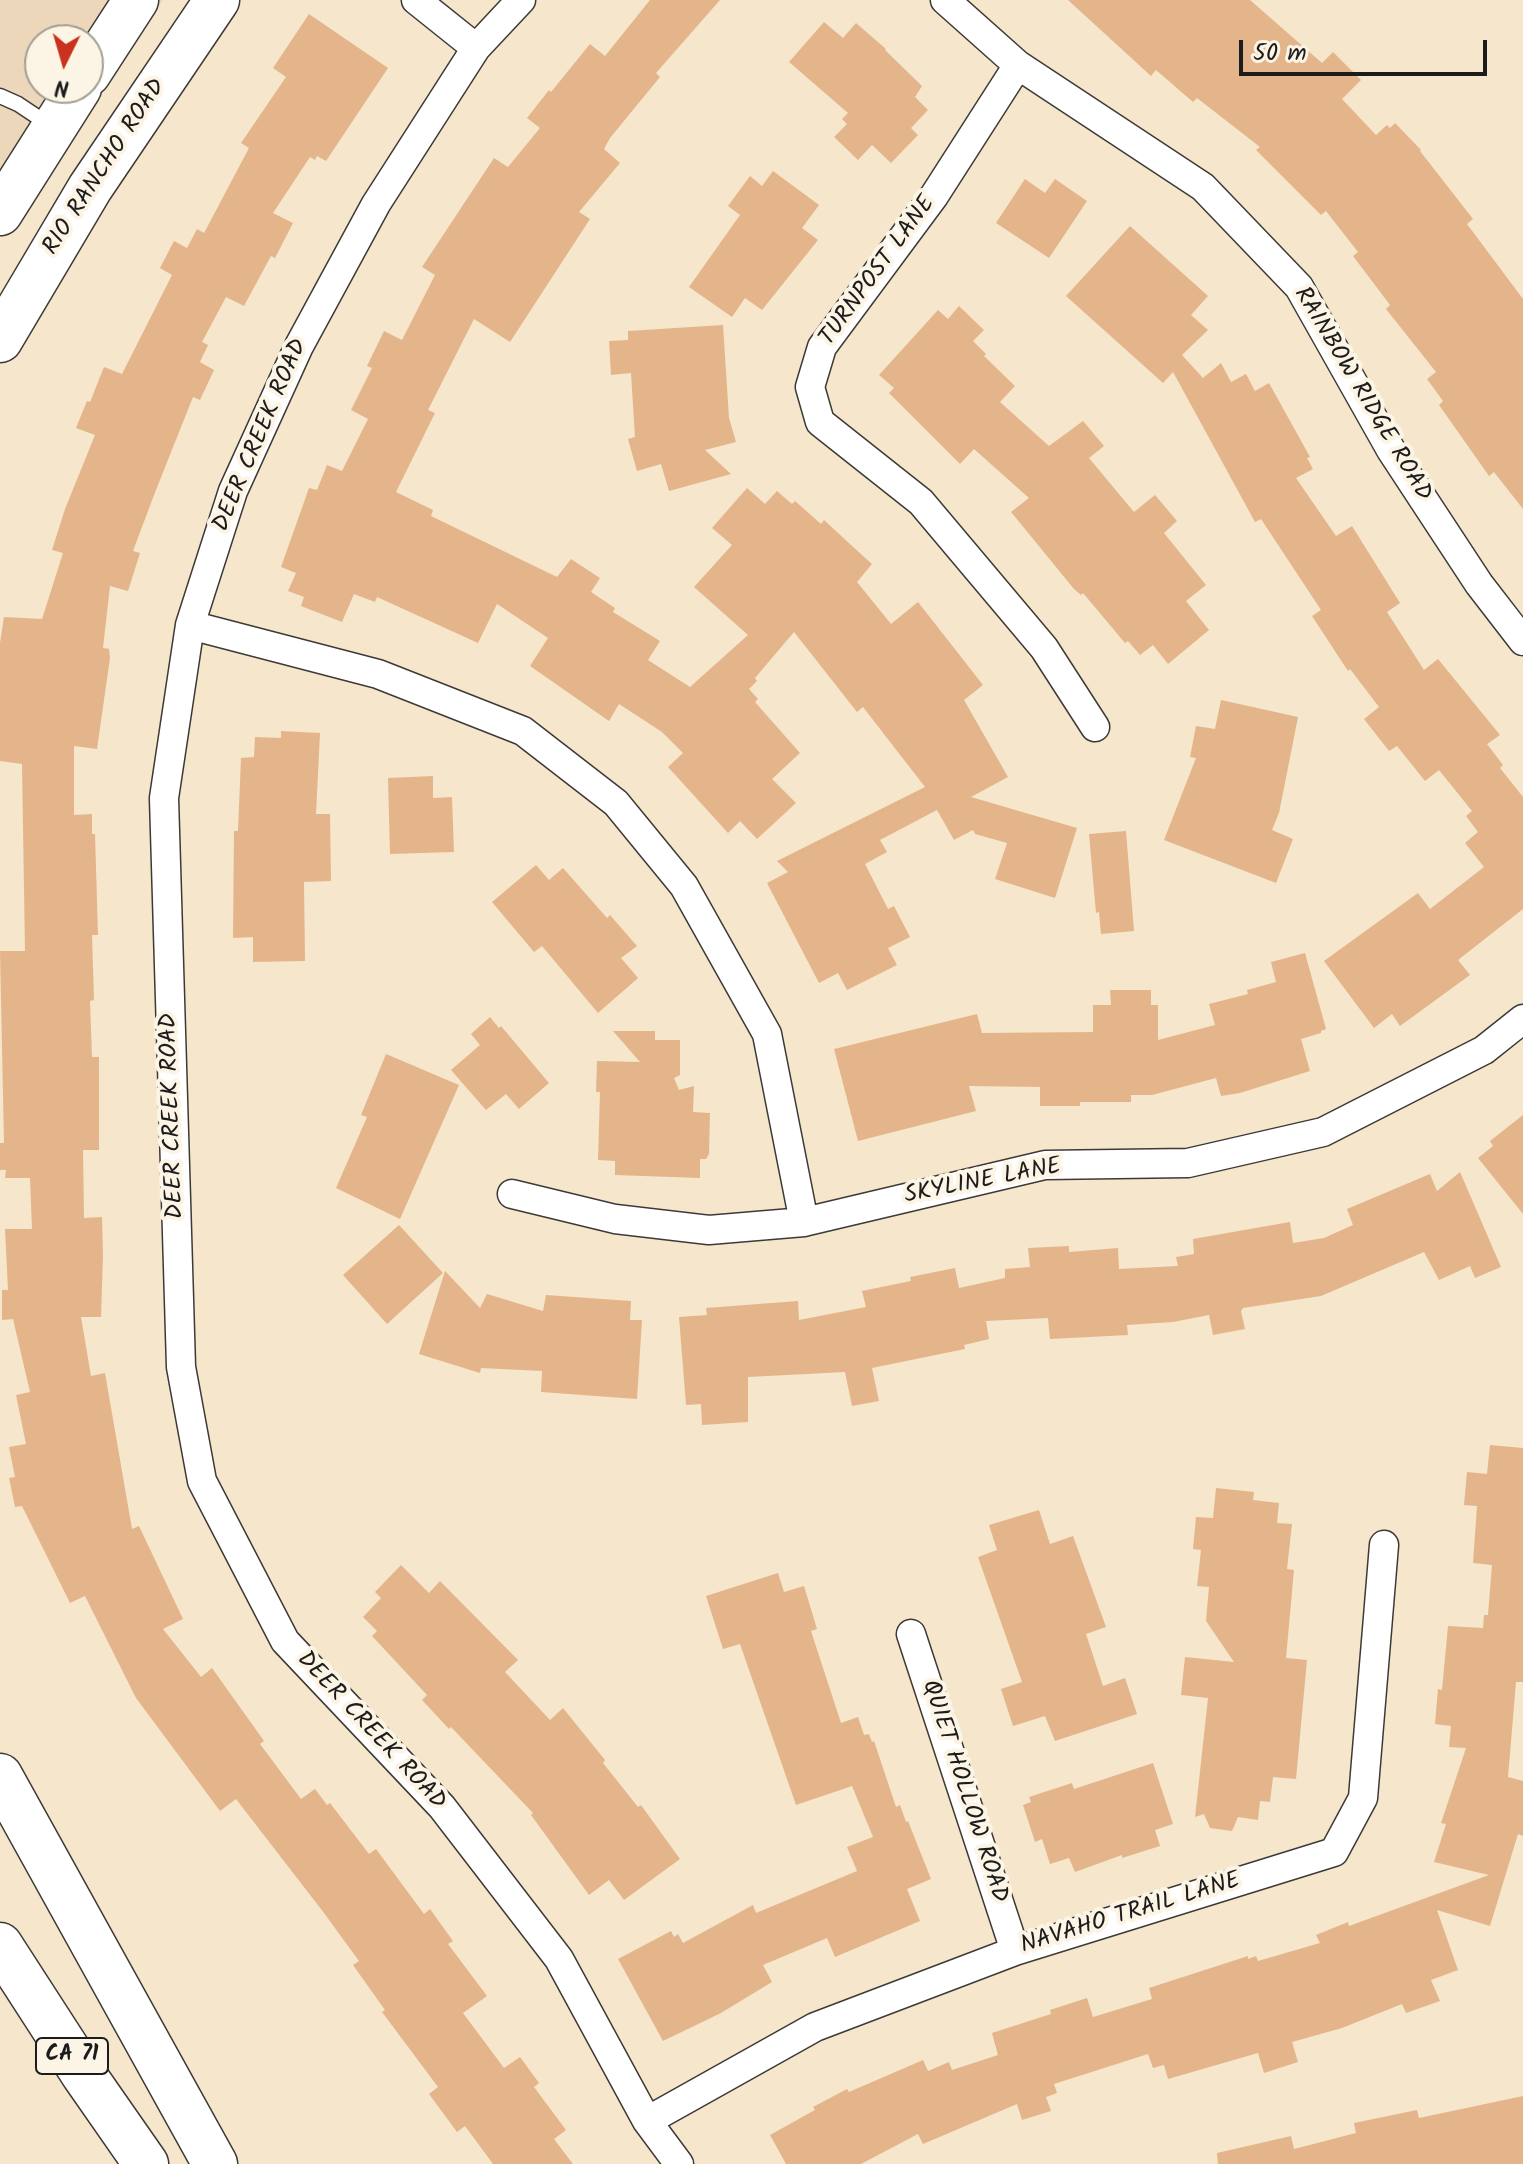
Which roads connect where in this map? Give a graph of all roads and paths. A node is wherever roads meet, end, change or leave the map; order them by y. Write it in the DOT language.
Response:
graph roads {
  1 [pos="136,0"];
  2 [pos="217,0"];
  3 [pos="416,0"];
  4 [pos="521,0"];
  5 [pos="945,0"];
  6 [pos="476,48"];
  7 [pos="104,49"];
  8 [pos="1018,65"];
  9 [pos="0,96"];
  10 [pos="69,104"];
  11 [pos="53,128"];
  12 [pos="0,213"];
  13 [pos="0,340"];
  14 [pos="190,625"];
  15 [pos="1523,641"];
  16 [pos="1095,727"];
  17 [pos="1523,1019"];
  18 [pos="512,1194"];
  19 [pos="804,1222"];
  20 [pos="1384,1545"];
  21 [pos="911,1634"];
  22 [pos="0,1776"];
  23 [pos="0,1945"];
  24 [pos="1015,1951"];
  25 [pos="647,2121"];
  26 [pos="146,2164"];
  27 [pos="215,2164"];
  28 [pos="679,2164"];
  1 -- 7 [label="main road"];
  2 -- 13 [label="main road, RIO RANCHO ROAD"];
  3 -- 6 [label="street"];
  4 -- 6 [label="street, DEER CREEK ROAD"];
  5 -- 8 [label="street, RAINBOW RIDGE ROAD"];
  6 -- 14 [label="street, DEER CREEK ROAD"];
  8 -- 15 [label="street, RAINBOW RIDGE ROAD"];
  8 -- 16 [label="street, TURNPOST LANE"];
  9 -- 11 [label="lane"];
  10 -- 11 [label="main road"];
  11 -- 12 [label="main road"];
  14 -- 19 [label="street"];
  14 -- 25 [label="street, DEER CREEK ROAD"];
  17 -- 19 [label="street, SKYLINE LANE"];
  18 -- 19 [label="street, SKYLINE LANE"];
  20 -- 24 [label="street, NAVAHO TRAIL LANE"];
  21 -- 24 [label="street, QUIET HOLLOW ROAD"];
  22 -- 27 [label="main road"];
  23 -- 26 [label="main road, CA 71"];
  24 -- 25 [label="street, NAVAHO TRAIL LANE"];
  25 -- 28 [label="street, DEER CREEK ROAD"];
}
